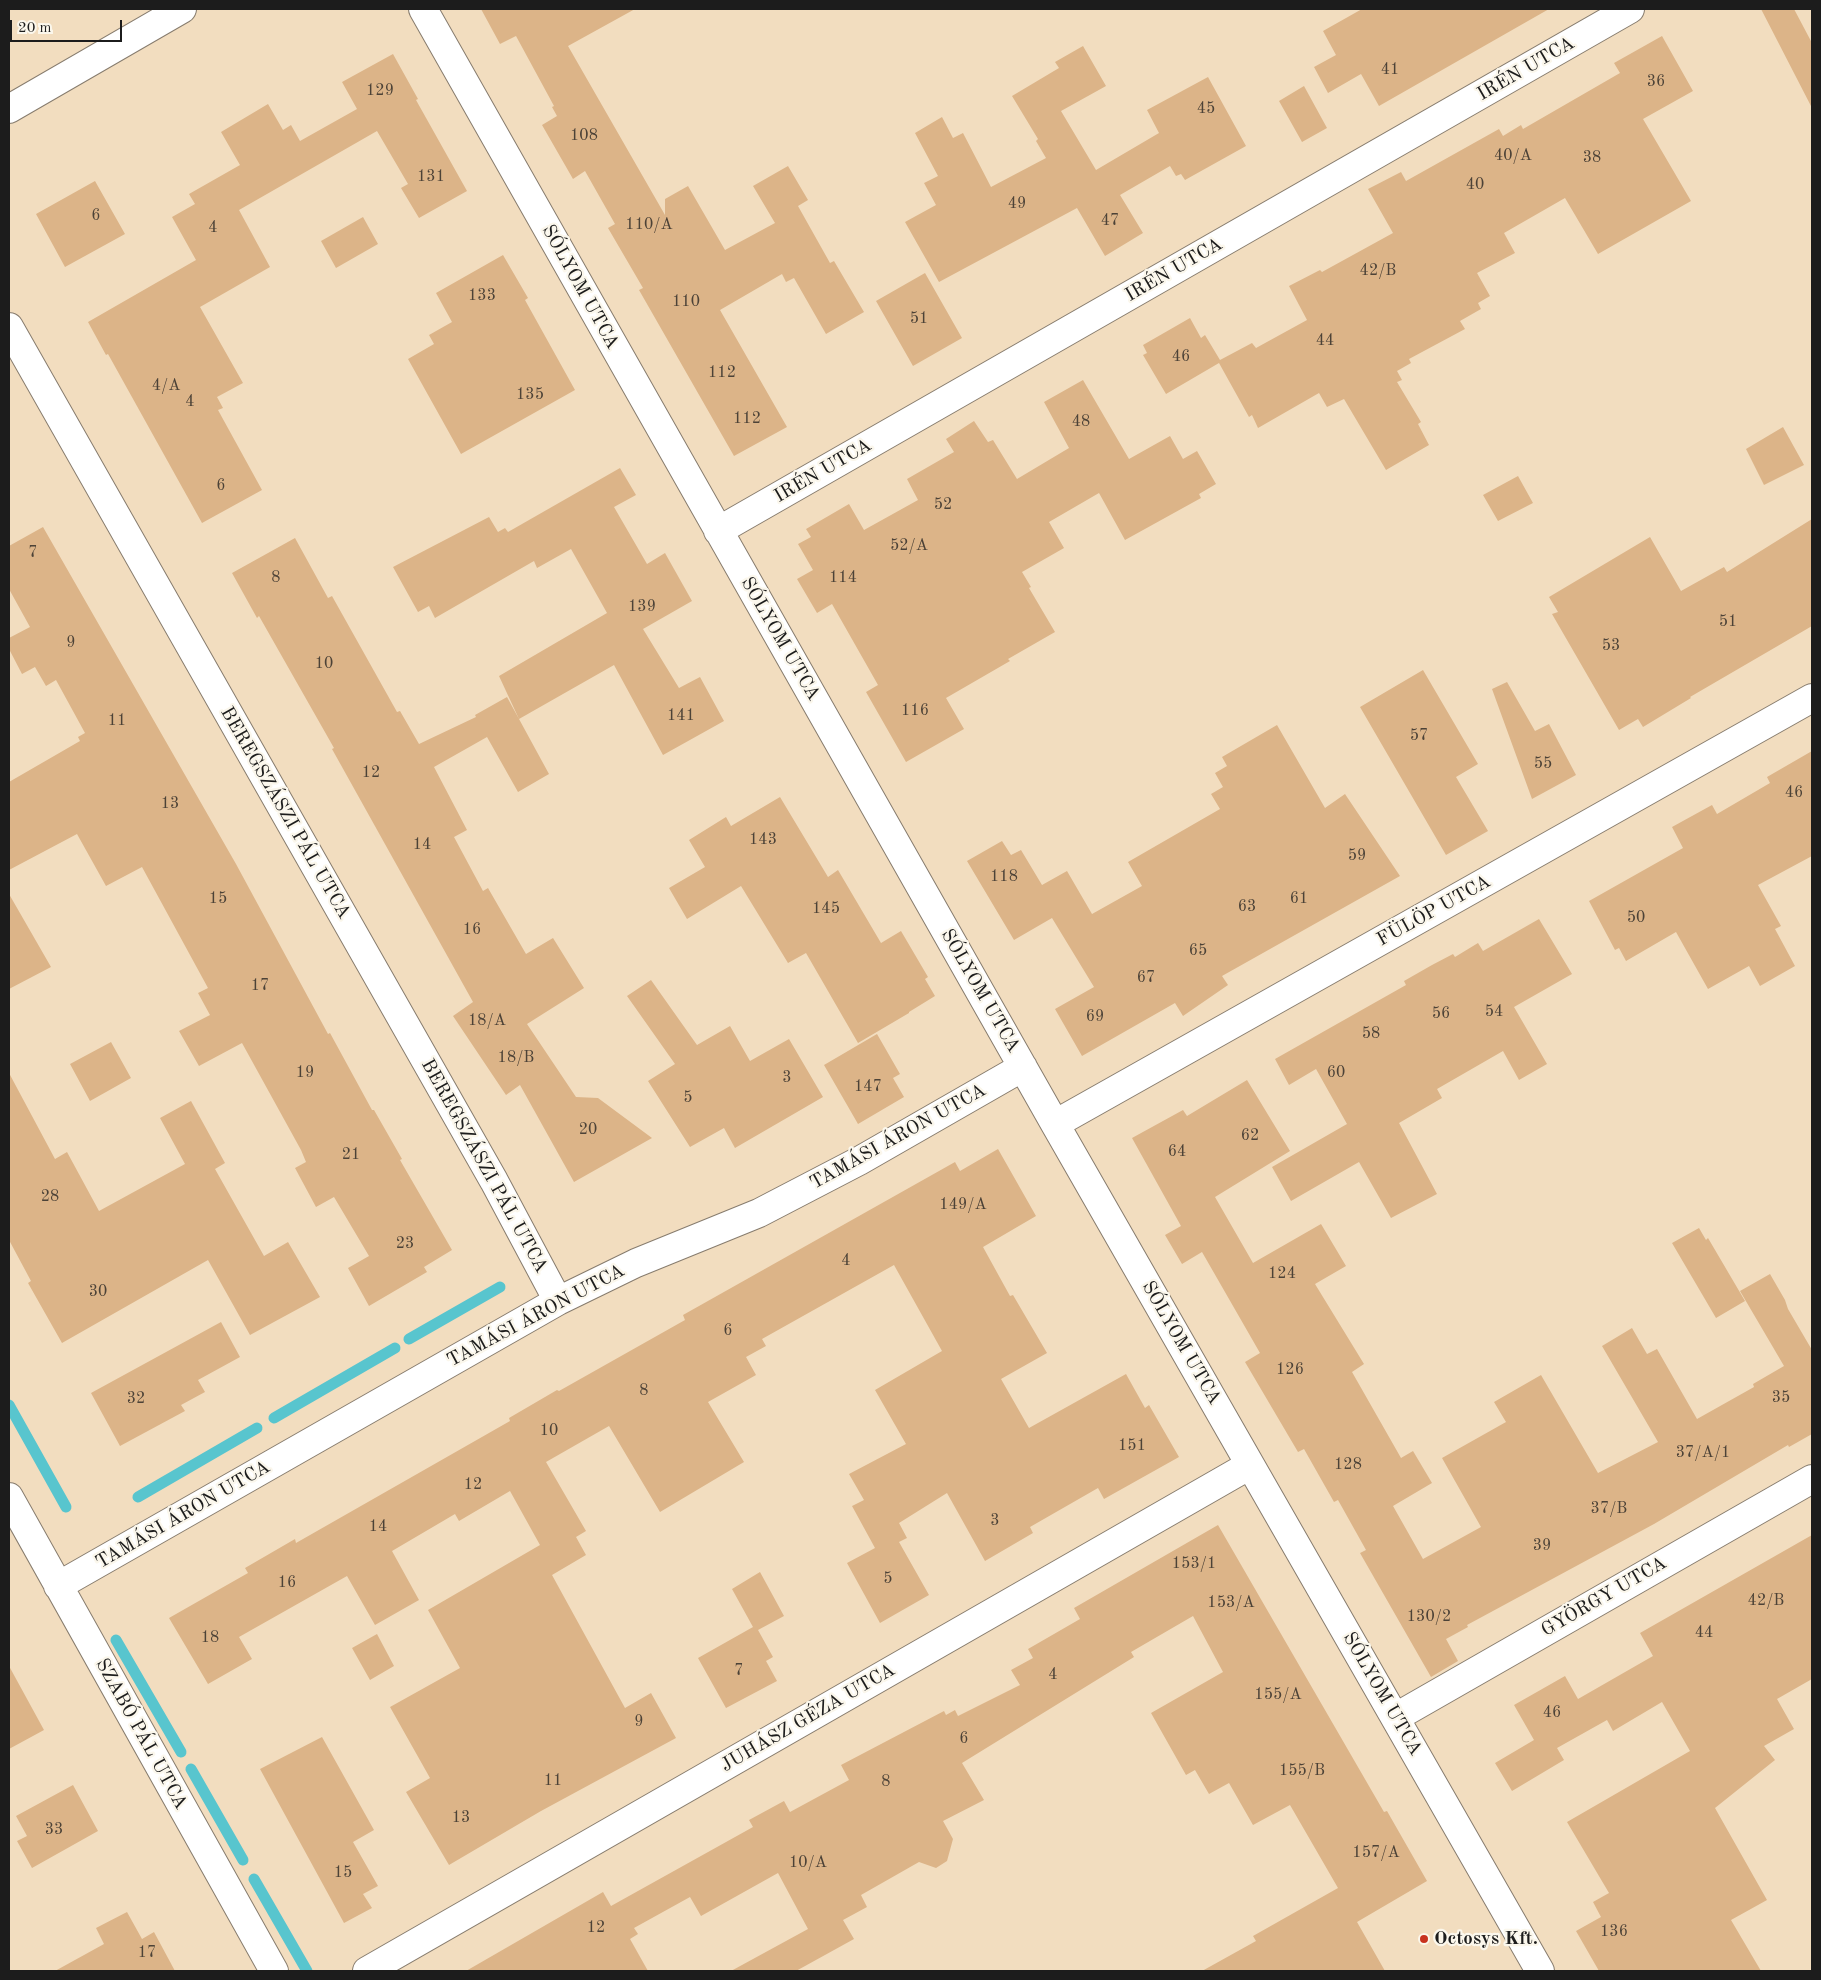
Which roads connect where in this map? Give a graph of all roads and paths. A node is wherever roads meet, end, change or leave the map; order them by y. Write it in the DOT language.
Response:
graph roads {
  1 [pos="182,9"];
  2 [pos="423,9"];
  3 [pos="1630,9"];
  4 [pos="9,109"];
  5 [pos="9,327"];
  6 [pos="718,531"];
  7 [pos="1812,698"];
  8 [pos="1023,1067"];
  9 [pos="1055,1124"];
  10 [pos="558,1301"];
  11 [pos="1250,1465"];
  12 [pos="1812,1479"];
  13 [pos="9,1497"];
  14 [pos="58,1586"];
  15 [pos="1396,1717"];
  16 [pos="274,1971"];
  17 [pos="366,1971"];
  18 [pos="1540,1971"];
  1 -- 4 [label="street"];
  2 -- 6 [label="street, SÓLYOM UTCA"];
  3 -- 6 [label="street, IRÉN UTCA"];
  5 -- 10 [label="street, BEREGSZÁSZI PÁL UTCA"];
  6 -- 8 [label="street, SÓLYOM UTCA"];
  7 -- 9 [label="street, FÜLÖP UTCA"];
  8 -- 9 [label="street, SÓLYOM UTCA"];
  8 -- 10 [label="street, TAMÁSI ÁRON UTCA"];
  9 -- 11 [label="street, SÓLYOM UTCA"];
  10 -- 14 [label="street, TAMÁSI ÁRON UTCA"];
  11 -- 15 [label="street, SÓLYOM UTCA"];
  11 -- 17 [label="street, JUHÁSZ GÉZA UTCA"];
  12 -- 15 [label="street, GYÖRGY UTCA"];
  13 -- 14 [label="street, SZABÓ PÁL UTCA"];
  14 -- 16 [label="street, SZABÓ PÁL UTCA"];
  15 -- 18 [label="street, SÓLYOM UTCA"];
}
